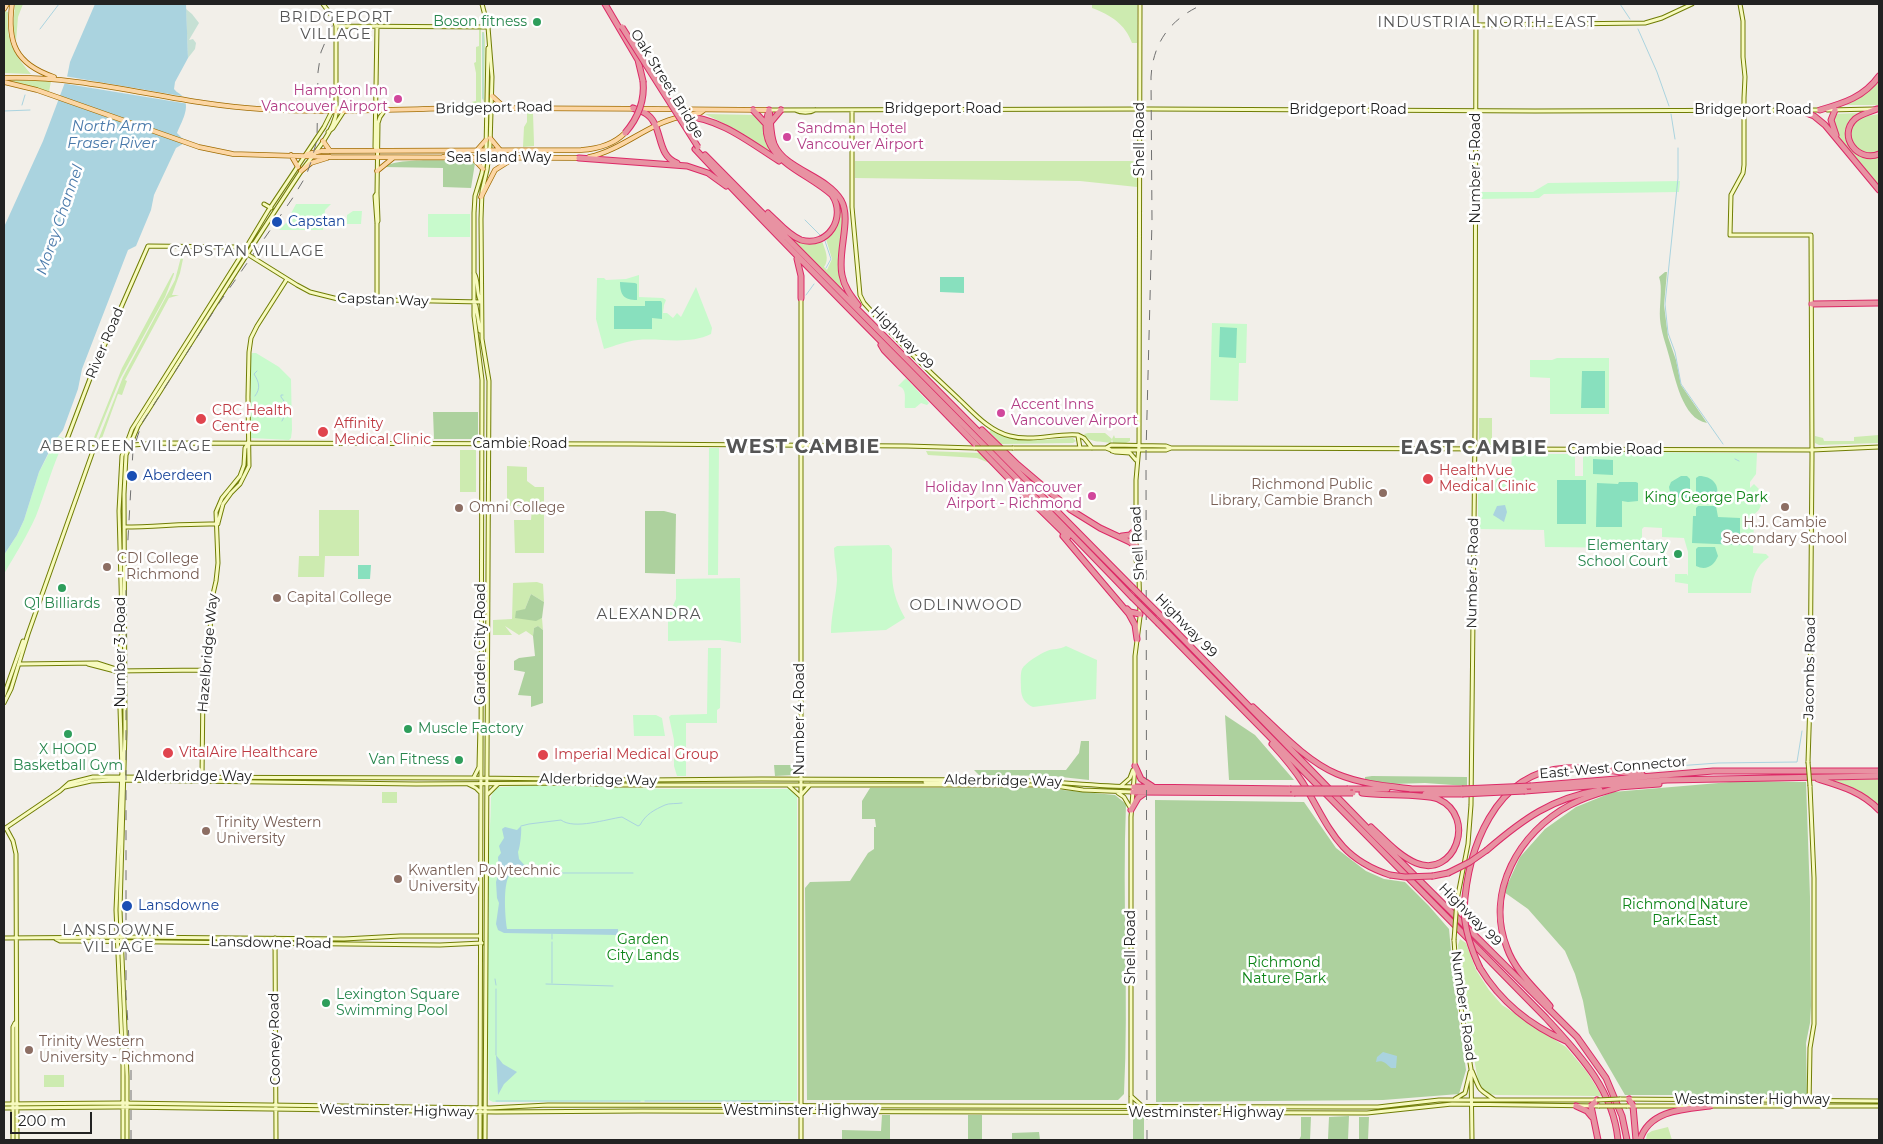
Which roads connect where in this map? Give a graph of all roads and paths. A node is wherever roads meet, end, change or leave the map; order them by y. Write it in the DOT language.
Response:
graph roads {
  1 [pos="7,4"];
  2 [pos="12,4"];
  3 [pos="482,4"];
  4 [pos="606,4"];
  5 [pos="1140,4"];
  6 [pos="1476,4"];
  7 [pos="1692,4"];
  8 [pos="1740,4"];
  9 [pos="323,5"];
  10 [pos="4,9"];
  11 [pos="1476,25"];
  12 [pos="336,26"];
  13 [pos="377,26"];
  14 [pos="488,27"];
  15 [pos="489,43"];
  16 [pos="638,60"];
  17 [pos="1879,76"];
  18 [pos="4,77"];
  19 [pos="56,79"];
  20 [pos="4,82"];
  21 [pos="492,96"];
  22 [pos="490,108"];
  23 [pos="505,108"];
  24 [pos="633,108"];
  25 [pos="1141,109"];
  26 [pos="1878,109"];
  27 [pos="335,110"];
  28 [pos="345,110"];
  29 [pos="377,110"];
  30 [pos="386,110"];
  31 [pos="704,110"];
  32 [pos="753,110"];
  33 [pos="769,110"];
  34 [pos="781,110"];
  35 [pos="852,110"];
  36 [pos="1799,110"];
  37 [pos="1820,110"];
  38 [pos="1835,110"];
  39 [pos="1476,111"];
  40 [pos="1744,111"];
  41 [pos="684,116"];
  42 [pos="768,124"];
  43 [pos="655,125"];
  44 [pos="328,132"];
  45 [pos="625,133"];
  46 [pos="488,140"];
  47 [pos="1839,140"];
  48 [pos="323,141"];
  49 [pos="696,148"];
  50 [pos="478,149"];
  51 [pos="487,150"];
  52 [pos="500,150"];
  53 [pos="330,151"];
  54 [pos="378,152"];
  55 [pos="315,154"];
  56 [pos="1879,154"];
  57 [pos="291,155"];
  58 [pos="306,155"];
  59 [pos="331,157"];
  60 [pos="378,157"];
  61 [pos="394,157"];
  62 [pos="472,157"];
  63 [pos="487,157"];
  64 [pos="516,157"];
  65 [pos="440,158"];
  66 [pos="579,158"];
  67 [pos="682,165"];
  68 [pos="298,167"];
  69 [pos="483,169"];
  70 [pos="793,169"];
  71 [pos="301,171"];
  72 [pos="378,171"];
  73 [pos="735,185"];
  74 [pos="1879,190"];
  75 [pos="481,197"];
  76 [pos="740,197"];
  77 [pos="271,207"];
  78 [pos="268,211"];
  79 [pos="273,213"];
  80 [pos="148,246"];
  81 [pos="244,251"];
  82 [pos="249,254"];
  83 [pos="796,256"];
  84 [pos="474,272"];
  85 [pos="287,279"];
  86 [pos="801,298"];
  87 [pos="377,301"];
  88 [pos="474,302"];
  89 [pos="481,302"];
  90 [pos="1812,304"];
  91 [pos="1879,304"];
  92 [pos="203,320"];
  93 [pos="868,320"];
  94 [pos="482,340"];
  95 [pos="878,340"];
  96 [pos="177,357"];
  97 [pos="181,360"];
  98 [pos="939,392"];
  99 [pos="1078,436"];
  100 [pos="66,442"];
  101 [pos="248,444"];
  102 [pos="482,444"];
  103 [pos="489,444"];
  104 [pos="127,446"];
  105 [pos="802,446"];
  106 [pos="1879,447"];
  107 [pos="1080,448"];
  108 [pos="1092,448"];
  109 [pos="1106,448"];
  110 [pos="1139,448"];
  111 [pos="1475,449"];
  112 [pos="94,450"];
  113 [pos="1111,450"];
  114 [pos="1812,450"];
  115 [pos="1137,461"];
  116 [pos="218,524"];
  117 [pos="1055,526"];
  118 [pos="119,527"];
  119 [pos="124,527"];
  120 [pos="1136,529"];
  121 [pos="1114,534"];
  122 [pos="1136,547"];
  123 [pos="1113,578"];
  124 [pos="1120,602"];
  125 [pos="1140,614"];
  126 [pos="28,634"];
  127 [pos="1137,639"];
  128 [pos="1201,657"];
  129 [pos="19,664"];
  130 [pos="120,670"];
  131 [pos="125,670"];
  132 [pos="205,670"];
  133 [pos="1229,694"];
  134 [pos="4,695"];
  135 [pos="4,699"];
  136 [pos="4,703"];
  137 [pos="481,718"];
  138 [pos="1135,766"];
  139 [pos="1879,769"];
  140 [pos="1665,775"];
  141 [pos="1879,776"];
  142 [pos="1813,777"];
  143 [pos="122,778"];
  144 [pos="474,778"];
  145 [pos="481,778"];
  146 [pos="487,778"];
  147 [pos="202,779"];
  148 [pos="800,779"];
  149 [pos="970,780"];
  150 [pos="1688,780"];
  151 [pos="467,783"];
  152 [pos="481,784"];
  153 [pos="487,784"];
  154 [pos="499,784"];
  155 [pos="915,784"];
  156 [pos="789,785"];
  157 [pos="800,785"];
  158 [pos="811,785"];
  159 [pos="1115,787"];
  160 [pos="1155,787"];
  161 [pos="1620,787"];
  162 [pos="1412,789"];
  163 [pos="1133,790"];
  164 [pos="1292,791"];
  165 [pos="1351,791"];
  166 [pos="1115,792"];
  167 [pos="1462,792"];
  168 [pos="1146,793"];
  169 [pos="481,794"];
  170 [pos="487,794"];
  171 [pos="1362,794"];
  172 [pos="800,796"];
  173 [pos="1344,803"];
  174 [pos="1131,810"];
  175 [pos="1879,810"];
  176 [pos="5,828"];
  177 [pos="480,936"];
  178 [pos="4,938"];
  179 [pos="15,938"];
  180 [pos="275,938"];
  181 [pos="116,939"];
  182 [pos="122,939"];
  183 [pos="486,940"];
  184 [pos="275,943"];
  185 [pos="480,944"];
  186 [pos="1577,1036"];
  187 [pos="1567,1041"];
  188 [pos="1471,1069"];
  189 [pos="1131,1096"];
  190 [pos="276,1097"];
  191 [pos="1453,1100"];
  192 [pos="1496,1100"];
  193 [pos="1596,1100"];
  194 [pos="1626,1100"];
  195 [pos="1879,1101"];
  196 [pos="1472,1102"];
  197 [pos="1809,1103"];
  198 [pos="4,1104"];
  199 [pos="125,1105"];
  200 [pos="286,1105"];
  201 [pos="642,1105"];
  202 [pos="801,1105"];
  203 [pos="969,1105"];
  204 [pos="15,1106"];
  205 [pos="1131,1106"];
  206 [pos="1141,1106"];
  207 [pos="1576,1106"];
  208 [pos="1591,1106"];
  209 [pos="1630,1106"];
  210 [pos="1710,1106"];
  211 [pos="1879,1106"];
  212 [pos="276,1107"];
  213 [pos="4,1108"];
  214 [pos="480,1110"];
  215 [pos="485,1110"];
  216 [pos="642,1110"];
  217 [pos="801,1111"];
  218 [pos="969,1112"];
  219 [pos="1131,1112"];
  220 [pos="1592,1117"];
  221 [pos="13,1140"];
  222 [pos="17,1140"];
  223 [pos="123,1140"];
  224 [pos="127,1140"];
  225 [pos="276,1140"];
  226 [pos="480,1140"];
  227 [pos="485,1140"];
  228 [pos="801,1140"];
  229 [pos="1472,1140"];
  230 [pos="1598,1140"];
  231 [pos="1618,1140"];
  232 [pos="1627,1140"];
  233 [pos="1638,1140"];
  1 -- 10 [label="main road"];
  2 -- 19 [label="main road"];
  3 -- 14 [label="main road"];
  4 -- 16 [label="highway, Oak Street Bridge, bridge"];
  4 -- 49 [label="highway, Oak Street Bridge, bridge"];
  5 -- 25 [label="main road, Shell Road"];
  6 -- 11 [label="main road, Number 5 Road"];
  7 -- 11 [label="main road"];
  8 -- 40 [label="main road"];
  9 -- 12 [label="main road"];
  11 -- 39 [label="main road, Number 5 Road"];
  12 -- 13 [label="main road"];
  12 -- 27 [label="main road, Number 3 Road"];
  13 -- 14 [label="main road"];
  13 -- 29 [label="main road"];
  14 -- 15 [label="main road"];
  15 -- 21 [label="main road"];
  15 -- 22 [label="main road"];
  16 -- 45 [label="highway, bridge"];
  16 -- 49 [label="highway, Oak Street Bridge, bridge"];
  17 -- 37 [label="highway"];
  18 -- 19 [label="main road"];
  19 -- 27 [label="main road, Bridgeport Road"];
  20 -- 57 [label="main road, Sea Island Way"];
  21 -- 22 [label="main road"];
  21 -- 23 [label="main road"];
  22 -- 23 [label="main road, Bridgeport Road"];
  22 -- 30 [label="main road, Bridgeport Road"];
  22 -- 46 [label="main road, Garden City Road"];
  23 -- 24 [label="main road, Bridgeport Road"];
  24 -- 31 [label="main road, Bridgeport Road"];
  24 -- 43 [label="highway"];
  25 -- 35 [label="main road, Bridgeport Road"];
  25 -- 39 [label="main road, Bridgeport Road"];
  25 -- 110 [label="main road, Shell Road"];
  26 -- 38 [label="main road, Bridgeport Road"];
  26 -- 56 [label="highway"];
  27 -- 28 [label="main road, Bridgeport Road"];
  27 -- 44 [label="main road, Number 3 Road"];
  27 -- 58 [label="main road, Number 3 Road"];
  28 -- 29 [label="main road, Bridgeport Road"];
  28 -- 44 [label="main road"];
  29 -- 30 [label="main road, Bridgeport Road"];
  29 -- 54 [label="main road"];
  30 -- 54 [label="main road"];
  31 -- 32 [label="main road, Bridgeport Road"];
  31 -- 41 [label="main road, Sea Island Way"];
  32 -- 33 [label="main road, Bridgeport Road"];
  32 -- 42 [label="highway"];
  33 -- 34 [label="main road, Bridgeport Road"];
  33 -- 42 [label="highway"];
  34 -- 35 [label="main road, Bridgeport Road"];
  34 -- 42 [label="highway"];
  35 -- 99 [label="main road"];
  36 -- 37 [label="main road, Bridgeport Road"];
  36 -- 40 [label="main road, Bridgeport Road"];
  36 -- 47 [label="highway"];
  37 -- 38 [label="main road, Bridgeport Road"];
  38 -- 47 [label="highway"];
  39 -- 40 [label="main road, Bridgeport Road"];
  39 -- 111 [label="main road, Number 5 Road"];
  40 -- 90 [label="main road, Jacombs Road"];
  41 -- 43 [label="main road, Sea Island Way"];
  41 -- 70 [label="highway"];
  42 -- 70 [label="highway"];
  42 -- 93 [label="highway"];
  43 -- 66 [label="main road, Sea Island Way"];
  43 -- 67 [label="highway"];
  44 -- 48 [label="main road, Number 3 Road"];
  45 -- 52 [label="main road, Sea Island Way"];
  46 -- 50 [label="main road"];
  46 -- 51 [label="main road, Garden City Road"];
  46 -- 52 [label="main road"];
  47 -- 74 [label="highway"];
  48 -- 53 [label="main road"];
  48 -- 55 [label="main road, Number 3 Road"];
  49 -- 73 [label="highway, Highway 99"];
  49 -- 76 [label="highway, Highway 99"];
  50 -- 51 [label="main road, Sea Island Way"];
  50 -- 54 [label="main road, Sea Island Way"];
  51 -- 52 [label="main road, Sea Island Way"];
  51 -- 63 [label="main road, Garden City Road"];
  51 -- 65 [label="main road"];
  53 -- 54 [label="main road, Sea Island Way"];
  53 -- 55 [label="main road, Sea Island Way"];
  54 -- 60 [label="main road"];
  55 -- 58 [label="main road, Sea Island Way"];
  55 -- 59 [label="main road, Sea Island Way"];
  55 -- 71 [label="main road, Number 3 Road"];
  57 -- 58 [label="main road, Sea Island Way"];
  57 -- 68 [label="main road"];
  58 -- 68 [label="main road, Number 3 Road"];
  59 -- 60 [label="main road, Sea Island Way"];
  59 -- 71 [label="main road"];
  60 -- 61 [label="main road, Sea Island Way"];
  60 -- 72 [label="main road"];
  61 -- 65 [label="main road, Sea Island Way"];
  61 -- 72 [label="main road"];
  62 -- 63 [label="main road, Sea Island Way"];
  62 -- 65 [label="main road, Sea Island Way"];
  62 -- 69 [label="main road"];
  63 -- 64 [label="main road, Sea Island Way"];
  63 -- 69 [label="main road, Garden City Road"];
  63 -- 75 [label="main road, Garden City Road"];
  64 -- 66 [label="main road, Sea Island Way"];
  64 -- 75 [label="main road"];
  66 -- 67 [label="highway"];
  67 -- 76 [label="highway"];
  68 -- 77 [label="main road, Number 3 Road"];
  69 -- 84 [label="main road, Garden City Road"];
  70 -- 73 [label="highway"];
  71 -- 79 [label="main road, Number 3 Road"];
  72 -- 87 [label="main road"];
  73 -- 93 [label="highway, Highway 99"];
  75 -- 89 [label="main road, Garden City Road"];
  76 -- 83 [label="highway, Highway 99"];
  77 -- 78 [label="main road, Number 3 Road"];
  77 -- 78 [label="main road"];
  77 -- 79 [label="main road"];
  78 -- 81 [label="main road, Number 3 Road"];
  79 -- 82 [label="main road, Number 3 Road"];
  80 -- 81 [label="main road, Capstan Way"];
  80 -- 100 [label="main road, River Road"];
  81 -- 82 [label="main road, Capstan Way"];
  81 -- 92 [label="main road, Number 3 Road"];
  82 -- 85 [label="main road, Capstan Way"];
  82 -- 92 [label="main road, Number 3 Road"];
  83 -- 86 [label="highway"];
  83 -- 95 [label="highway, Highway 99"];
  84 -- 88 [label="main road, Garden City Road"];
  84 -- 89 [label="main road"];
  85 -- 87 [label="main road, Capstan Way"];
  85 -- 101 [label="main road, Hazelbridge Way"];
  86 -- 105 [label="main road, Number 4 Road"];
  87 -- 88 [label="main road, Capstan Way"];
  88 -- 89 [label="main road, Capstan Way"];
  88 -- 94 [label="main road"];
  88 -- 102 [label="main road, Garden City Road"];
  89 -- 94 [label="main road, Garden City Road"];
  90 -- 91 [label="highway"];
  90 -- 114 [label="main road, Jacombs Road"];
  92 -- 96 [label="main road, Number 3 Road"];
  92 -- 97 [label="main road, Number 3 Road"];
  93 -- 98 [label="highway, Highway 99"];
  94 -- 103 [label="main road, Garden City Road"];
  95 -- 117 [label="highway"];
  95 -- 123 [label="highway, Highway 99"];
  96 -- 97 [label="main road"];
  96 -- 104 [label="main road, Number 3 Road"];
  97 -- 104 [label="main road, Number 3 Road"];
  98 -- 121 [label="highway"];
  98 -- 128 [label="highway, Highway 99, bridge"];
  99 -- 107 [label="main road"];
  99 -- 108 [label="main road"];
  100 -- 112 [label="main road, Cambie Road"];
  101 -- 102 [label="main road, Cambie Road"];
  101 -- 104 [label="main road, Cambie Road"];
  101 -- 116 [label="main road, Hazelbridge Way"];
  102 -- 103 [label="main road, Cambie Road"];
  102 -- 137 [label="main road, Garden City Road"];
  103 -- 105 [label="main road, Cambie Road"];
  103 -- 146 [label="main road, Garden City Road"];
  104 -- 112 [label="main road, Cambie Road"];
  104 -- 118 [label="main road, Number 3 Road"];
  104 -- 119 [label="main road, Number 3 Road"];
  105 -- 107 [label="main road, Cambie Road, bridge"];
  105 -- 148 [label="main road, Number 4 Road"];
  106 -- 114 [label="main road, Cambie Road"];
  107 -- 108 [label="main road, Cambie Road"];
  108 -- 109 [label="main road, Cambie Road"];
  109 -- 110 [label="main road, Cambie Road"];
  109 -- 113 [label="main road, Cambie Road"];
  110 -- 111 [label="main road, Cambie Road"];
  110 -- 113 [label="main road, Cambie Road"];
  110 -- 115 [label="main road, Shell Road"];
  111 -- 114 [label="main road, Cambie Road"];
  111 -- 188 [label="main road, Number 5 Road, bridge"];
  112 -- 126 [label="main road"];
  113 -- 115 [label="main road"];
  114 -- 197 [label="main road, Jacombs Road, bridge"];
  115 -- 120 [label="main road, Shell Road"];
  116 -- 119 [label="main road"];
  116 -- 132 [label="main road, Hazelbridge Way"];
  117 -- 123 [label="highway"];
  117 -- 124 [label="highway"];
  118 -- 119 [label="main road"];
  118 -- 130 [label="main road, Number 3 Road"];
  119 -- 131 [label="main road, Number 3 Road"];
  120 -- 121 [label="highway"];
  120 -- 122 [label="main road, Shell Road"];
  121 -- 122 [label="highway"];
  122 -- 125 [label="main road, Shell Road"];
  123 -- 133 [label="highway, Highway 99, bridge"];
  124 -- 125 [label="highway"];
  124 -- 127 [label="highway"];
  125 -- 127 [label="main road, Shell Road"];
  126 -- 129 [label="main road"];
  126 -- 134 [label="main road"];
  127 -- 138 [label="main road, Shell Road"];
  128 -- 162 [label="highway"];
  128 -- 173 [label="highway, Highway 99"];
  129 -- 130 [label="main road"];
  129 -- 135 [label="main road"];
  129 -- 136 [label="main road"];
  130 -- 131 [label="main road"];
  130 -- 143 [label="main road, Number 3 Road"];
  131 -- 132 [label="main road"];
  131 -- 143 [label="main road, Number 3 Road"];
  132 -- 147 [label="main road, Hazelbridge Way"];
  133 -- 161 [label="highway, bridge"];
  133 -- 187 [label="highway, Highway 99"];
  137 -- 144 [label="main road"];
  137 -- 145 [label="main road, Garden City Road"];
  138 -- 159 [label="main road"];
  138 -- 160 [label="highway"];
  138 -- 163 [label="main road, Shell Road"];
  139 -- 140 [label="highway, East-West Connector"];
  140 -- 167 [label="highway, East-West Connector, bridge"];
  140 -- 187 [label="highway, bridge"];
  141 -- 142 [label="highway, East-West Connector"];
  142 -- 150 [label="highway, East-West Connector"];
  142 -- 175 [label="highway"];
  143 -- 147 [label="main road, Alderbridge Way"];
  143 -- 176 [label="main road, Alderbridge Way"];
  143 -- 181 [label="main road, Number 3 Road"];
  143 -- 182 [label="main road, Number 3 Road"];
  144 -- 145 [label="main road, Alderbridge Way"];
  144 -- 147 [label="main road, Alderbridge Way"];
  145 -- 146 [label="main road, Alderbridge Way"];
  145 -- 152 [label="main road, Garden City Road"];
  146 -- 148 [label="main road, Alderbridge Way"];
  146 -- 153 [label="main road, Garden City Road"];
  147 -- 151 [label="main road, Alderbridge Way"];
  148 -- 149 [label="main road, Alderbridge Way"];
  148 -- 157 [label="main road, Number 4 Road"];
  149 -- 155 [label="main road"];
  149 -- 159 [label="main road, Alderbridge Way"];
  150 -- 161 [label="highway"];
  150 -- 167 [label="highway, East-West Connector, bridge"];
  151 -- 152 [label="main road, Alderbridge Way"];
  151 -- 169 [label="main road"];
  152 -- 153 [label="main road, Alderbridge Way"];
  152 -- 169 [label="main road, Garden City Road"];
  153 -- 154 [label="main road, Alderbridge Way"];
  153 -- 170 [label="main road, Garden City Road"];
  154 -- 156 [label="main road, Alderbridge Way"];
  154 -- 170 [label="main road"];
  155 -- 158 [label="main road, Alderbridge Way"];
  155 -- 166 [label="main road, Alderbridge Way"];
  156 -- 157 [label="main road, Alderbridge Way"];
  156 -- 172 [label="main road"];
  157 -- 158 [label="main road, Alderbridge Way"];
  157 -- 172 [label="main road, Number 4 Road"];
  158 -- 172 [label="main road"];
  159 -- 163 [label="main road, Alderbridge Way"];
  160 -- 163 [label="highway"];
  160 -- 164 [label="highway"];
  161 -- 186 [label="highway"];
  162 -- 165 [label="highway, East-West Connector"];
  162 -- 167 [label="highway, East-West Connector"];
  163 -- 166 [label="main road, Alderbridge Way"];
  163 -- 168 [label="highway"];
  163 -- 174 [label="main road, Shell Road"];
  164 -- 165 [label="highway, bridge"];
  164 -- 168 [label="highway"];
  165 -- 171 [label="highway, East-West Connector"];
  166 -- 174 [label="main road"];
  167 -- 171 [label="highway, East-West Connector"];
  168 -- 174 [label="highway"];
  169 -- 177 [label="main road, Garden City Road"];
  170 -- 183 [label="main road, Garden City Road"];
  171 -- 173 [label="highway"];
  172 -- 202 [label="main road, Number 4 Road"];
  173 -- 186 [label="highway, Highway 99"];
  174 -- 189 [label="main road, Shell Road"];
  176 -- 179 [label="main road"];
  177 -- 180 [label="main road, Lansdowne Road"];
  177 -- 183 [label="main road, Lansdowne Road"];
  177 -- 185 [label="main road, Garden City Road"];
  178 -- 179 [label="main road, Lansdowne Road"];
  179 -- 181 [label="main road, Lansdowne Road"];
  179 -- 204 [label="main road"];
  180 -- 182 [label="main road, Lansdowne Road"];
  180 -- 184 [label="main road, Cooney Road"];
  181 -- 182 [label="main road, Lansdowne Road"];
  181 -- 199 [label="main road, Number 3 Road"];
  182 -- 184 [label="main road, Lansdowne Road"];
  182 -- 199 [label="main road, Number 3 Road"];
  183 -- 185 [label="main road, Lansdowne Road"];
  183 -- 215 [label="main road, Garden City Road"];
  184 -- 185 [label="main road, Lansdowne Road"];
  184 -- 190 [label="main road, Cooney Road"];
  185 -- 214 [label="main road, Garden City Road"];
  186 -- 232 [label="highway, Highway 99"];
  187 -- 231 [label="highway, Highway 99"];
  188 -- 191 [label="main road"];
  188 -- 192 [label="main road"];
  188 -- 196 [label="main road, Number 5 Road"];
  189 -- 205 [label="main road, Shell Road"];
  189 -- 206 [label="main road"];
  190 -- 200 [label="main road"];
  190 -- 212 [label="main road, Cooney Road"];
  191 -- 196 [label="main road, Westminster Highway"];
  191 -- 206 [label="main road, Westminster Highway"];
  192 -- 193 [label="main road, Westminster Highway"];
  192 -- 196 [label="main road, Westminster Highway"];
  193 -- 194 [label="main road, Westminster Highway, bridge"];
  193 -- 208 [label="highway"];
  194 -- 197 [label="main road, Westminster Highway"];
  194 -- 209 [label="highway"];
  195 -- 197 [label="main road, Westminster Highway"];
  196 -- 207 [label="main road, Westminster Highway"];
  196 -- 219 [label="main road, Westminster Highway"];
  196 -- 229 [label="main road, Number 5 Road"];
  197 -- 210 [label="main road, Westminster Highway"];
  197 -- 211 [label="main road, Westminster Highway"];
  198 -- 204 [label="main road, Westminster Highway"];
  199 -- 204 [label="main road, Westminster Highway"];
  199 -- 212 [label="main road, Westminster Highway"];
  199 -- 223 [label="main road, Number 3 Road"];
  199 -- 224 [label="main road, Number 3 Road"];
  200 -- 212 [label="main road, Westminster Highway"];
  200 -- 214 [label="main road, Westminster Highway"];
  201 -- 202 [label="main road, Westminster Highway"];
  201 -- 215 [label="main road, Westminster Highway"];
  201 -- 216 [label="main road"];
  202 -- 203 [label="main road, Westminster Highway"];
  202 -- 217 [label="main road, Number 4 Road"];
  203 -- 205 [label="main road, Westminster Highway"];
  203 -- 218 [label="main road"];
  204 -- 213 [label="main road, Westminster Highway"];
  204 -- 221 [label="main road"];
  204 -- 222 [label="main road"];
  205 -- 206 [label="main road, Westminster Highway"];
  205 -- 219 [label="main road, Shell Road"];
  207 -- 208 [label="main road, Westminster Highway"];
  207 -- 220 [label="highway"];
  208 -- 209 [label="main road, Westminster Highway, bridge"];
  208 -- 220 [label="highway"];
  209 -- 210 [label="main road, Westminster Highway"];
  209 -- 233 [label="highway"];
  210 -- 233 [label="highway"];
  212 -- 214 [label="main road, Westminster Highway"];
  212 -- 225 [label="main road, Cooney Road"];
  214 -- 215 [label="main road, Westminster Highway"];
  214 -- 226 [label="main road, Garden City Road"];
  215 -- 216 [label="main road, Westminster Highway"];
  215 -- 227 [label="main road, Garden City Road"];
  216 -- 217 [label="main road, Westminster Highway"];
  217 -- 218 [label="main road, Westminster Highway"];
  217 -- 228 [label="main road, Number 4 Road"];
  218 -- 219 [label="main road, Westminster Highway"];
  220 -- 230 [label="highway"];
}
